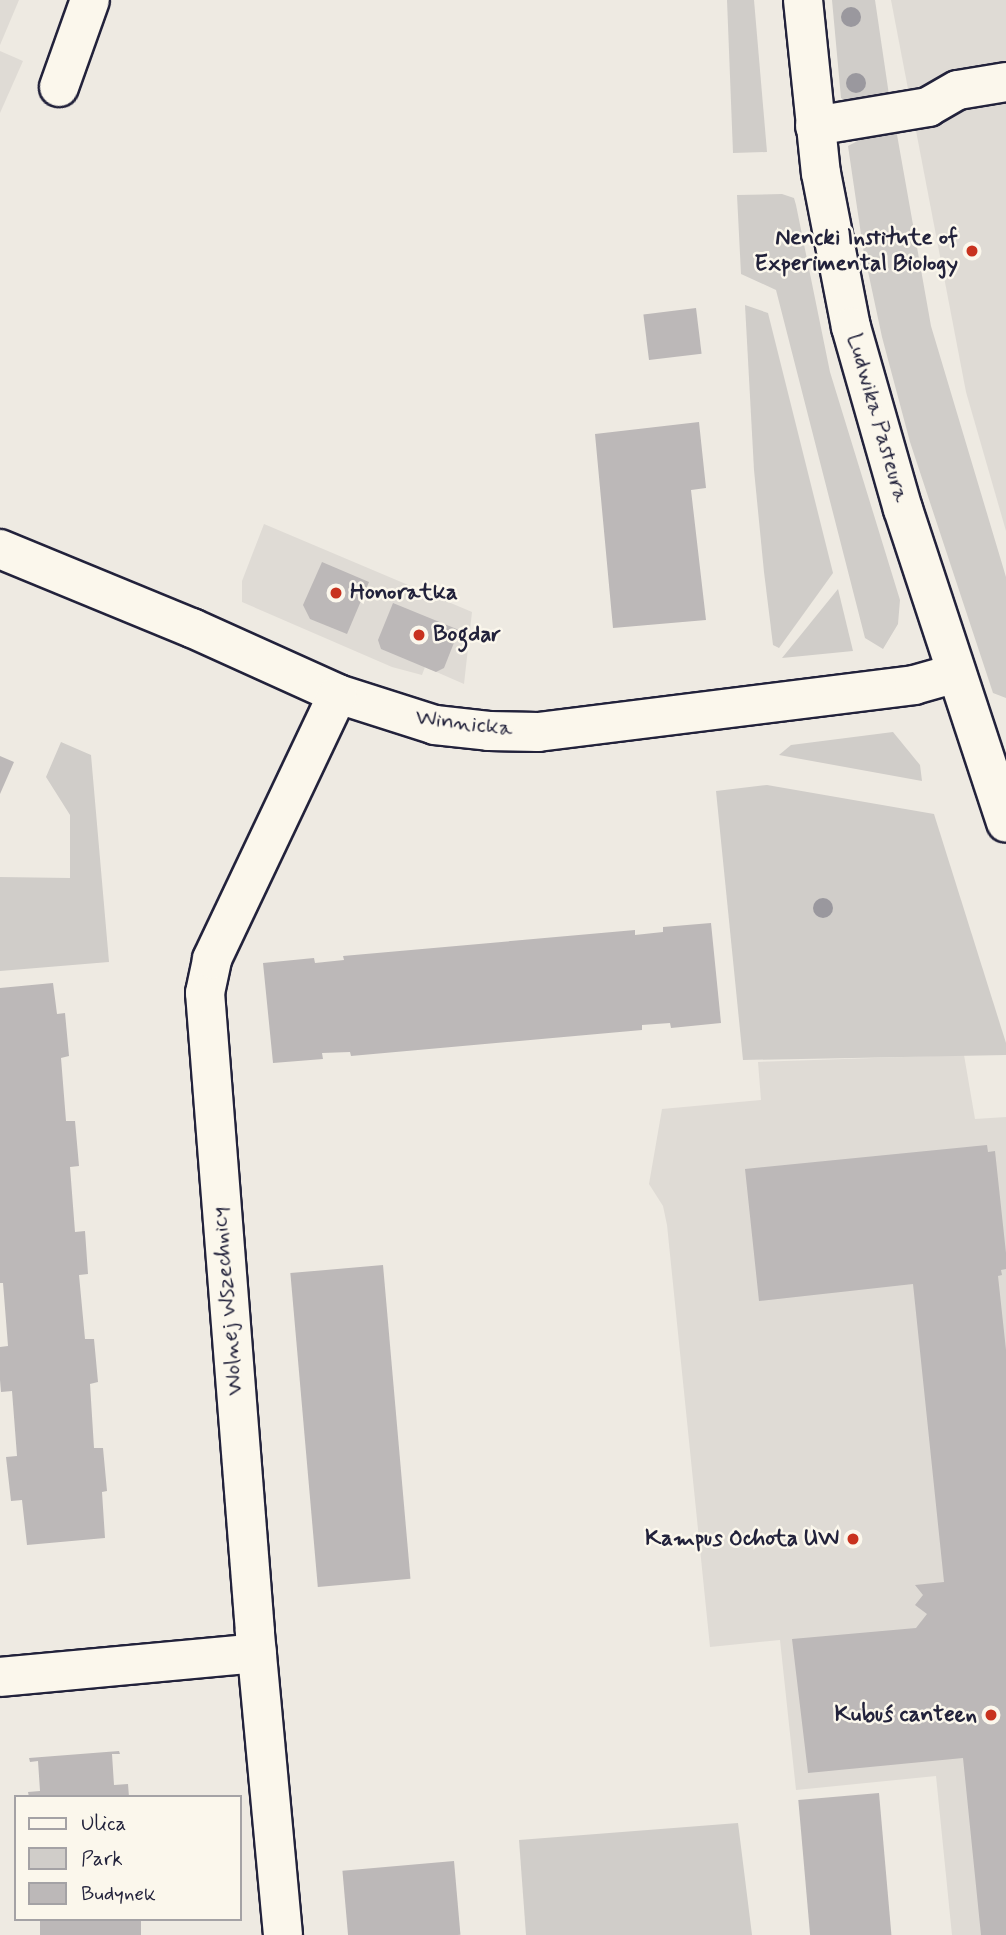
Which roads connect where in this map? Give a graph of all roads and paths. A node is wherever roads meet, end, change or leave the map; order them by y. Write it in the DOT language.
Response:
graph roads {
  1 [pos="90,0"];
  2 [pos="803,0"];
  3 [pos="1006,82"];
  4 [pos="59,87"];
  5 [pos="815,126"];
  6 [pos="0,549"];
  7 [pos="956,673"];
  8 [pos="338,694"];
  9 [pos="990,725"];
  10 [pos="1006,823"];
  11 [pos="257,1653"];
  12 [pos="0,1676"];
  13 [pos="283,1935"];
  1 -- 4 [label="street"];
  2 -- 5 [label="street, Ludwika Pasteura"];
  3 -- 5 [label="street"];
  5 -- 7 [label="street, Ludwika Pasteura"];
  6 -- 8 [label="street, Winnicka"];
  7 -- 8 [label="street, Winnicka"];
  7 -- 9 [label="street, Ludwika Pasteura"];
  8 -- 11 [label="street, Wolnej Wszechnicy"];
  9 -- 10 [label="street, Ludwika Pasteura"];
  11 -- 12 [label="street"];
  11 -- 13 [label="street, Wolnej Wszechnicy"];
}
